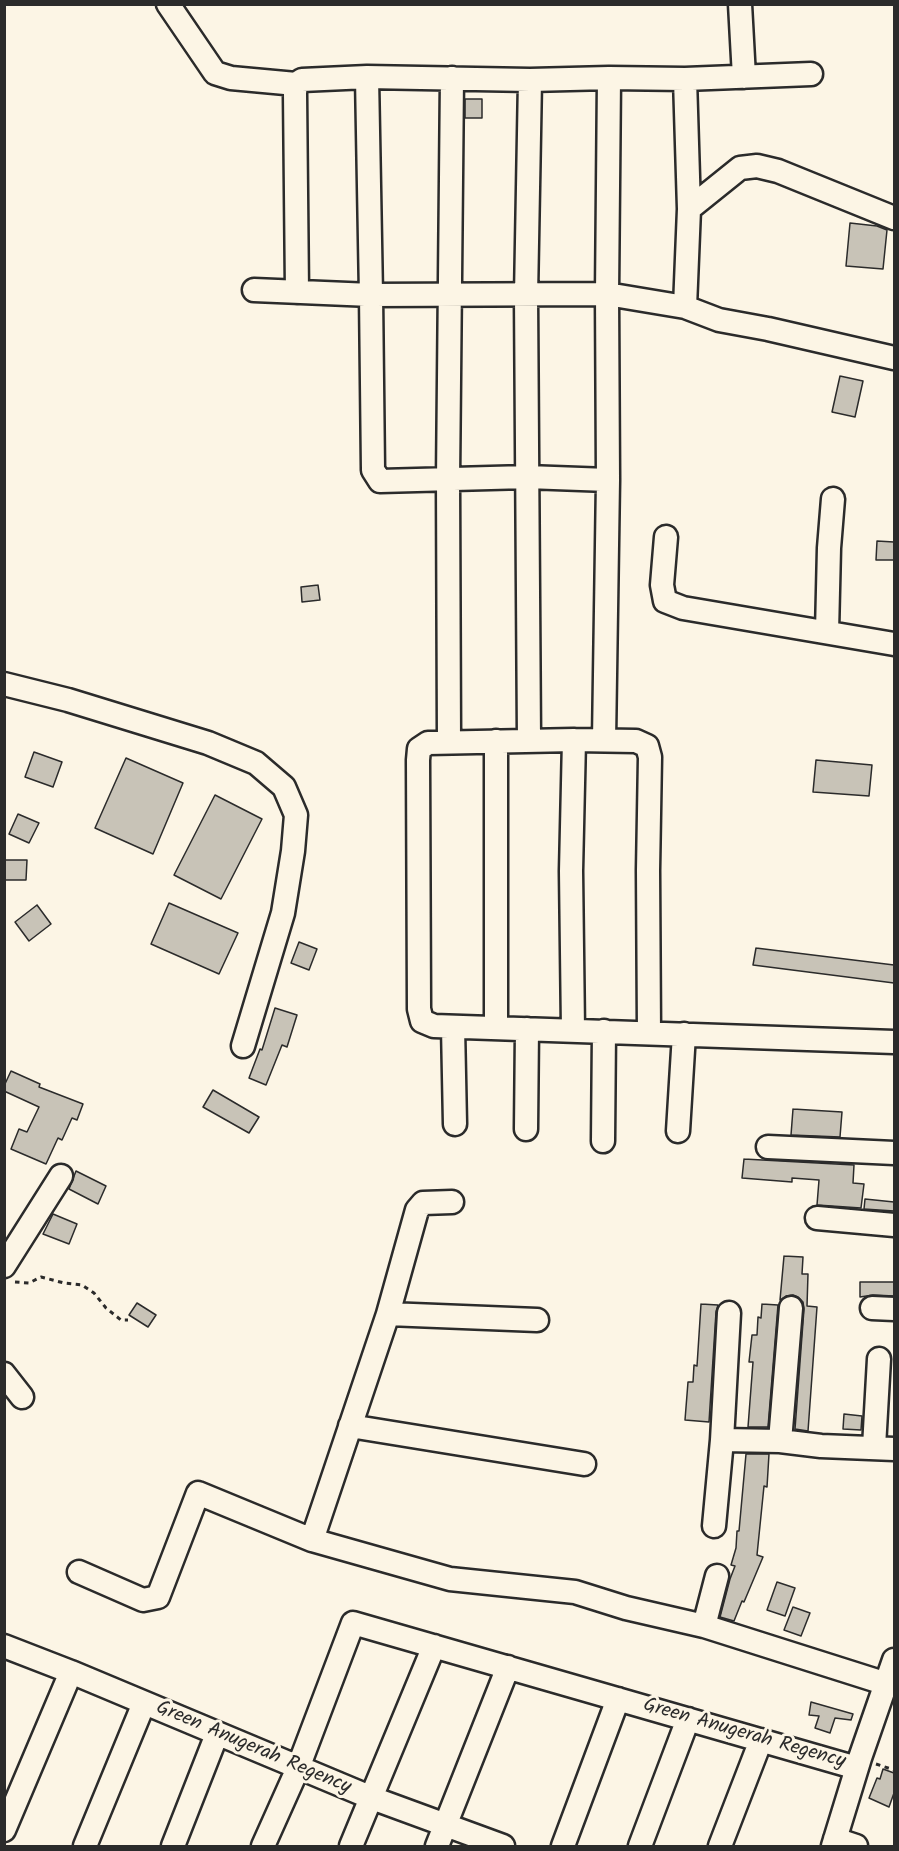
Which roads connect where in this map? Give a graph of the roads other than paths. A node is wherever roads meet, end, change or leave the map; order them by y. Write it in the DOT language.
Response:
graph roads {
  1 [pos="168,4"];
  2 [pos="740,4"];
  3 [pos="811,74"];
  4 [pos="744,77"];
  5 [pos="367,78"];
  6 [pos="452,78"];
  7 [pos="609,78"];
  8 [pos="685,79"];
  9 [pos="530,80"];
  10 [pos="296,84"];
  11 [pos="689,209"];
  12 [pos="894,218"];
  13 [pos="254,290"];
  14 [pos="297,292"];
  15 [pos="607,294"];
  16 [pos="371,295"];
  17 [pos="450,295"];
  18 [pos="526,296"];
  19 [pos="685,307"];
  20 [pos="894,358"];
  21 [pos="527,477"];
  22 [pos="448,479"];
  23 [pos="608,480"];
  24 [pos="833,499"];
  25 [pos="666,537"];
  26 [pos="827,632"];
  27 [pos="894,644"];
  28 [pos="4,684"];
  29 [pos="529,740"];
  30 [pos="574,740"];
  31 [pos="604,740"];
  32 [pos="496,741"];
  33 [pos="449,742"];
  34 [pos="453,1027"];
  35 [pos="496,1028"];
  36 [pos="527,1029"];
  37 [pos="573,1030"];
  38 [pos="604,1031"];
  39 [pos="649,1033"];
  40 [pos="684,1034"];
  41 [pos="894,1042"];
  42 [pos="243,1046"];
  43 [pos="455,1124"];
  44 [pos="526,1129"];
  45 [pos="678,1131"];
  46 [pos="603,1141"];
  47 [pos="768,1147"];
  48 [pos="894,1153"];
  49 [pos="61,1176"];
  50 [pos="452,1202"];
  51 [pos="817,1218"];
  52 [pos="894,1225"];
  53 [pos="9,1274"];
  54 [pos="791,1308"];
  55 [pos="729,1313"];
  56 [pos="388,1314"];
  57 [pos="537,1320"];
  58 [pos="879,1359"];
  59 [pos="4,1374"];
  60 [pos="22,1397"];
  61 [pos="350,1426"];
  62 [pos="722,1440"];
  63 [pos="780,1441"];
  64 [pos="884,1448"];
  65 [pos="584,1464"];
  66 [pos="714,1526"];
  67 [pos="312,1540"];
  68 [pos="79,1572"];
  69 [pos="717,1576"];
  70 [pos="704,1626"];
  71 [pos="4,1646"];
  72 [pos="434,1646"];
  73 [pos="894,1660"];
  74 [pos="508,1666"];
  75 [pos="71,1672"];
  76 [pos="887,1684"];
  77 [pos="618,1699"];
  78 [pos="144,1703"];
  79 [pos="688,1719"];
  80 [pos="217,1734"];
  81 [pos="761,1740"];
  82 [pos="298,1768"];
  83 [pos="857,1768"];
  84 [pos="372,1798"];
  85 [pos="446,1825"];
  86 [pos="4,1830"];
  87 [pos="841,1844"];
  88 [pos="85,1846"];
  89 [pos="172,1846"];
  90 [pos="263,1846"];
  91 [pos="351,1846"];
  92 [pos="437,1846"];
  93 [pos="503,1846"];
  94 [pos="563,1846"];
  95 [pos="639,1846"];
  96 [pos="720,1846"];
  1 -- 10 [label="street"];
  2 -- 4 [label="street"];
  3 -- 4 [label="street"];
  4 -- 8 [label="street"];
  5 -- 6 [label="street"];
  5 -- 10 [label="street"];
  5 -- 16 [label="street"];
  6 -- 9 [label="street"];
  6 -- 17 [label="street"];
  7 -- 8 [label="street"];
  7 -- 9 [label="street"];
  7 -- 15 [label="street"];
  8 -- 11 [label="street"];
  9 -- 18 [label="street"];
  10 -- 14 [label="street"];
  11 -- 12 [label="street"];
  11 -- 19 [label="street"];
  13 -- 14 [label="street"];
  14 -- 16 [label="street"];
  15 -- 18 [label="street"];
  15 -- 19 [label="street"];
  15 -- 23 [label="street"];
  16 -- 17 [label="street"];
  16 -- 22 [label="street"];
  17 -- 18 [label="street"];
  17 -- 22 [label="street"];
  18 -- 21 [label="street"];
  19 -- 20 [label="street"];
  21 -- 22 [label="street"];
  21 -- 23 [label="street"];
  21 -- 29 [label="street"];
  22 -- 33 [label="street"];
  23 -- 31 [label="street"];
  24 -- 26 [label="street"];
  25 -- 26 [label="street"];
  26 -- 27 [label="street"];
  28 -- 42 [label="street"];
  29 -- 30 [label="street"];
  29 -- 32 [label="street"];
  30 -- 31 [label="street"];
  30 -- 37 [label="street"];
  31 -- 39 [label="street"];
  32 -- 33 [label="street"];
  32 -- 35 [label="street"];
  33 -- 34 [label="street"];
  34 -- 35 [label="street"];
  34 -- 43 [label="street"];
  35 -- 36 [label="street"];
  36 -- 37 [label="street"];
  36 -- 44 [label="street"];
  37 -- 38 [label="street"];
  38 -- 39 [label="street"];
  38 -- 46 [label="street"];
  39 -- 40 [label="street"];
  40 -- 41 [label="street"];
  40 -- 45 [label="street"];
  47 -- 48 [label="street"];
  49 -- 53 [label="street"];
  50 -- 56 [label="street"];
  51 -- 52 [label="street"];
  54 -- 63 [label="street"];
  55 -- 62 [label="street"];
  56 -- 57 [label="street"];
  56 -- 61 [label="street"];
  58 -- 64 [label="street"];
  59 -- 60 [label="street"];
  61 -- 65 [label="street"];
  61 -- 67 [label="street"];
  62 -- 63 [label="street"];
  62 -- 66 [label="street"];
  63 -- 64 [label="street"];
  67 -- 68 [label="street"];
  67 -- 70 [label="street"];
  69 -- 70 [label="street"];
  70 -- 76 [label="street"];
  71 -- 75 [label="street, Green Anugerah Regency"];
  72 -- 74 [label="street, Green Anugerah Regency"];
  72 -- 82 [label="street, Green Anugerah Regency"];
  72 -- 84 [label="street"];
  73 -- 76 [label="street"];
  74 -- 77 [label="street, Green Anugerah Regency"];
  74 -- 85 [label="street"];
  75 -- 78 [label="street, Green Anugerah Regency"];
  75 -- 86 [label="street"];
  76 -- 83 [label="street"];
  77 -- 79 [label="street, Green Anugerah Regency"];
  77 -- 94 [label="street"];
  78 -- 80 [label="street, Green Anugerah Regency"];
  78 -- 88 [label="street"];
  79 -- 81 [label="street, Green Anugerah Regency"];
  79 -- 95 [label="street"];
  80 -- 82 [label="street, Green Anugerah Regency"];
  80 -- 89 [label="street"];
  81 -- 83 [label="street, Green Anugerah Regency"];
  81 -- 96 [label="street"];
  82 -- 84 [label="street, Green Anugerah Regency"];
  82 -- 90 [label="street"];
  83 -- 87 [label="street"];
  84 -- 85 [label="street, Green Anugerah Regency"];
  84 -- 91 [label="street"];
  85 -- 92 [label="street"];
  85 -- 93 [label="street, Green Anugerah Regency"];
}
